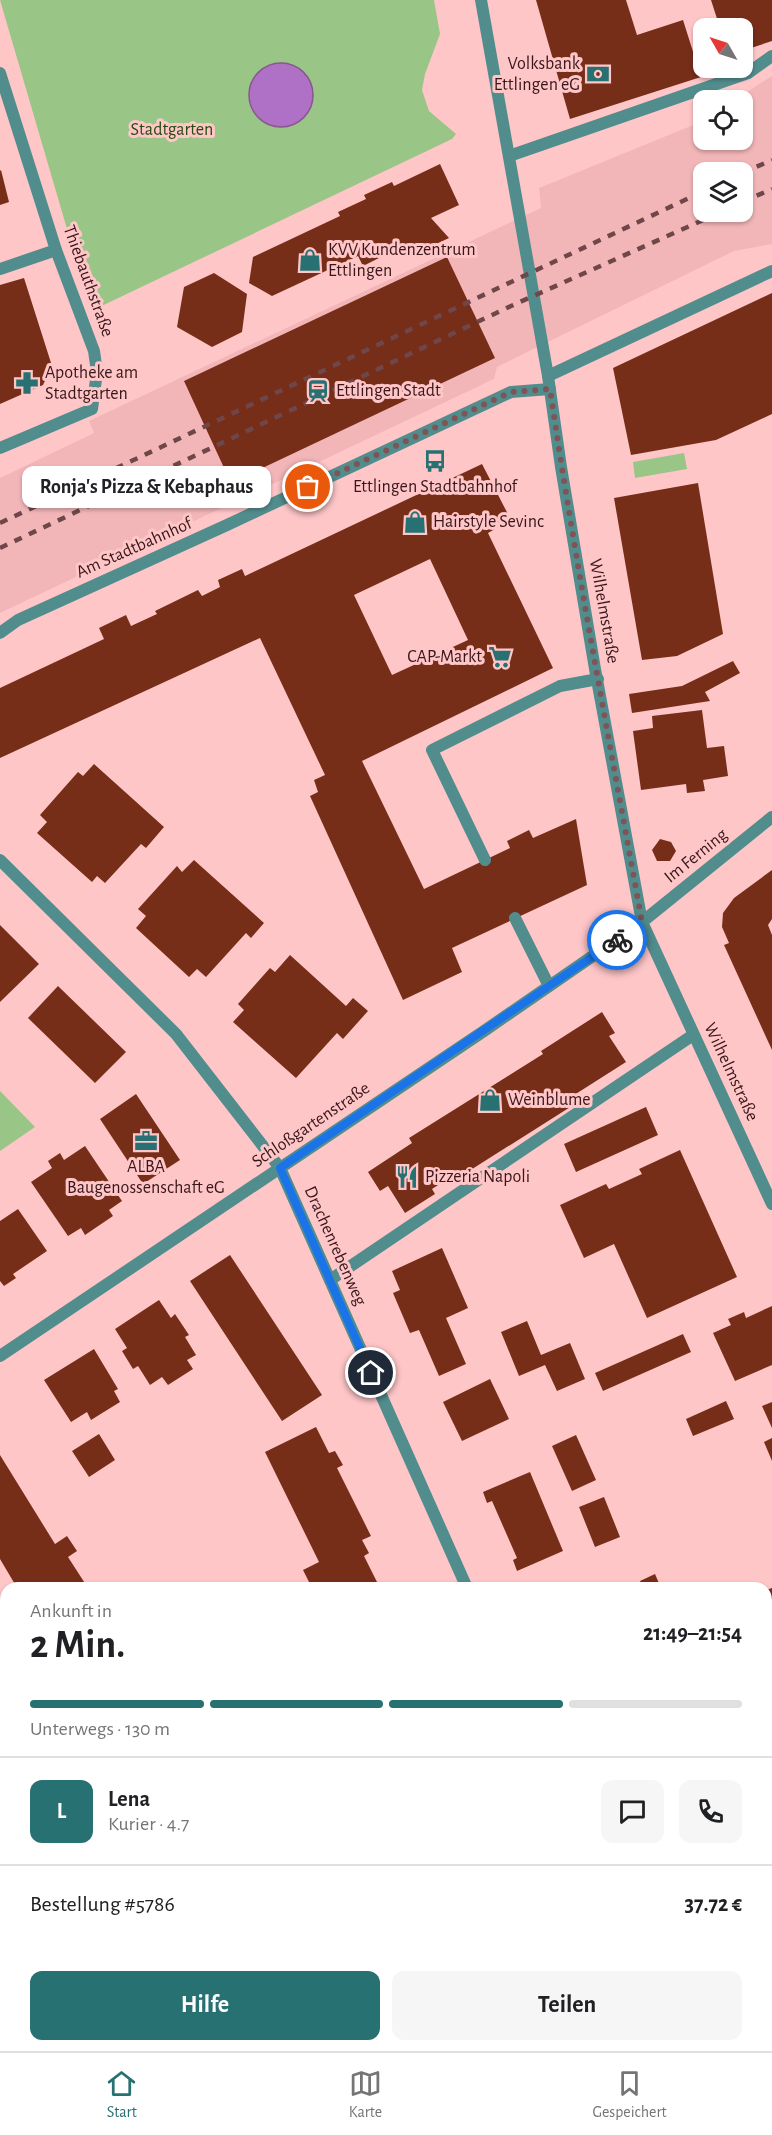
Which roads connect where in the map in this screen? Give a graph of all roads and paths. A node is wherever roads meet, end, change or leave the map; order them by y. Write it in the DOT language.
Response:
graph roads {
  1 [pos="481,0"];
  2 [pos="772,57"];
  3 [pos="0,73"];
  4 [pos="509,156"];
  5 [pos="56,250"];
  6 [pos="0,269"];
  7 [pos="772,271"];
  8 [pos="548,376"];
  9 [pos="550,389"];
  10 [pos="0,448"];
  11 [pos="0,633"];
  12 [pos="597,679"];
  13 [pos="772,817"];
  14 [pos="0,860"];
  15 [pos="485,860"];
  16 [pos="515,918"];
  17 [pos="642,922"];
  18 [pos="549,986"];
  19 [pos="693,1035"];
  20 [pos="280,1168"];
  21 [pos="772,1204"];
  22 [pos="330,1280"];
  23 [pos="0,1356"];
  24 [pos="464,1582"];
  1 -- 4 [label="street, Wilhelmstraße"];
  2 -- 4 [label="street"];
  3 -- 5 [label="street, Thiebauthstraße"];
  4 -- 8 [label="street, Wilhelmstraße"];
  5 -- 6 [label="street"];
  5 -- 10 [label="street, Thiebauthstraße"];
  7 -- 8 [label="street"];
  8 -- 9 [label="street, Wilhelmstraße"];
  9 -- 11 [label="street, Am Stadtbahnhof"];
  9 -- 12 [label="street, Wilhelmstraße"];
  12 -- 15 [label="street"];
  12 -- 17 [label="street, Wilhelmstraße"];
  13 -- 17 [label="street, Im Ferning"];
  14 -- 20 [label="street, Drachenrebenweg"];
  16 -- 18 [label="street"];
  17 -- 18 [label="street, Schloßgartenstraße"];
  17 -- 19 [label="street, Wilhelmstraße"];
  18 -- 20 [label="street, Schloßgartenstraße"];
  19 -- 21 [label="street, Wilhelmstraße"];
  19 -- 22 [label="street"];
  20 -- 22 [label="street, Drachenrebenweg"];
  20 -- 23 [label="street, Schloßgartenstraße"];
  22 -- 24 [label="street, Drachenrebenweg"];
}
